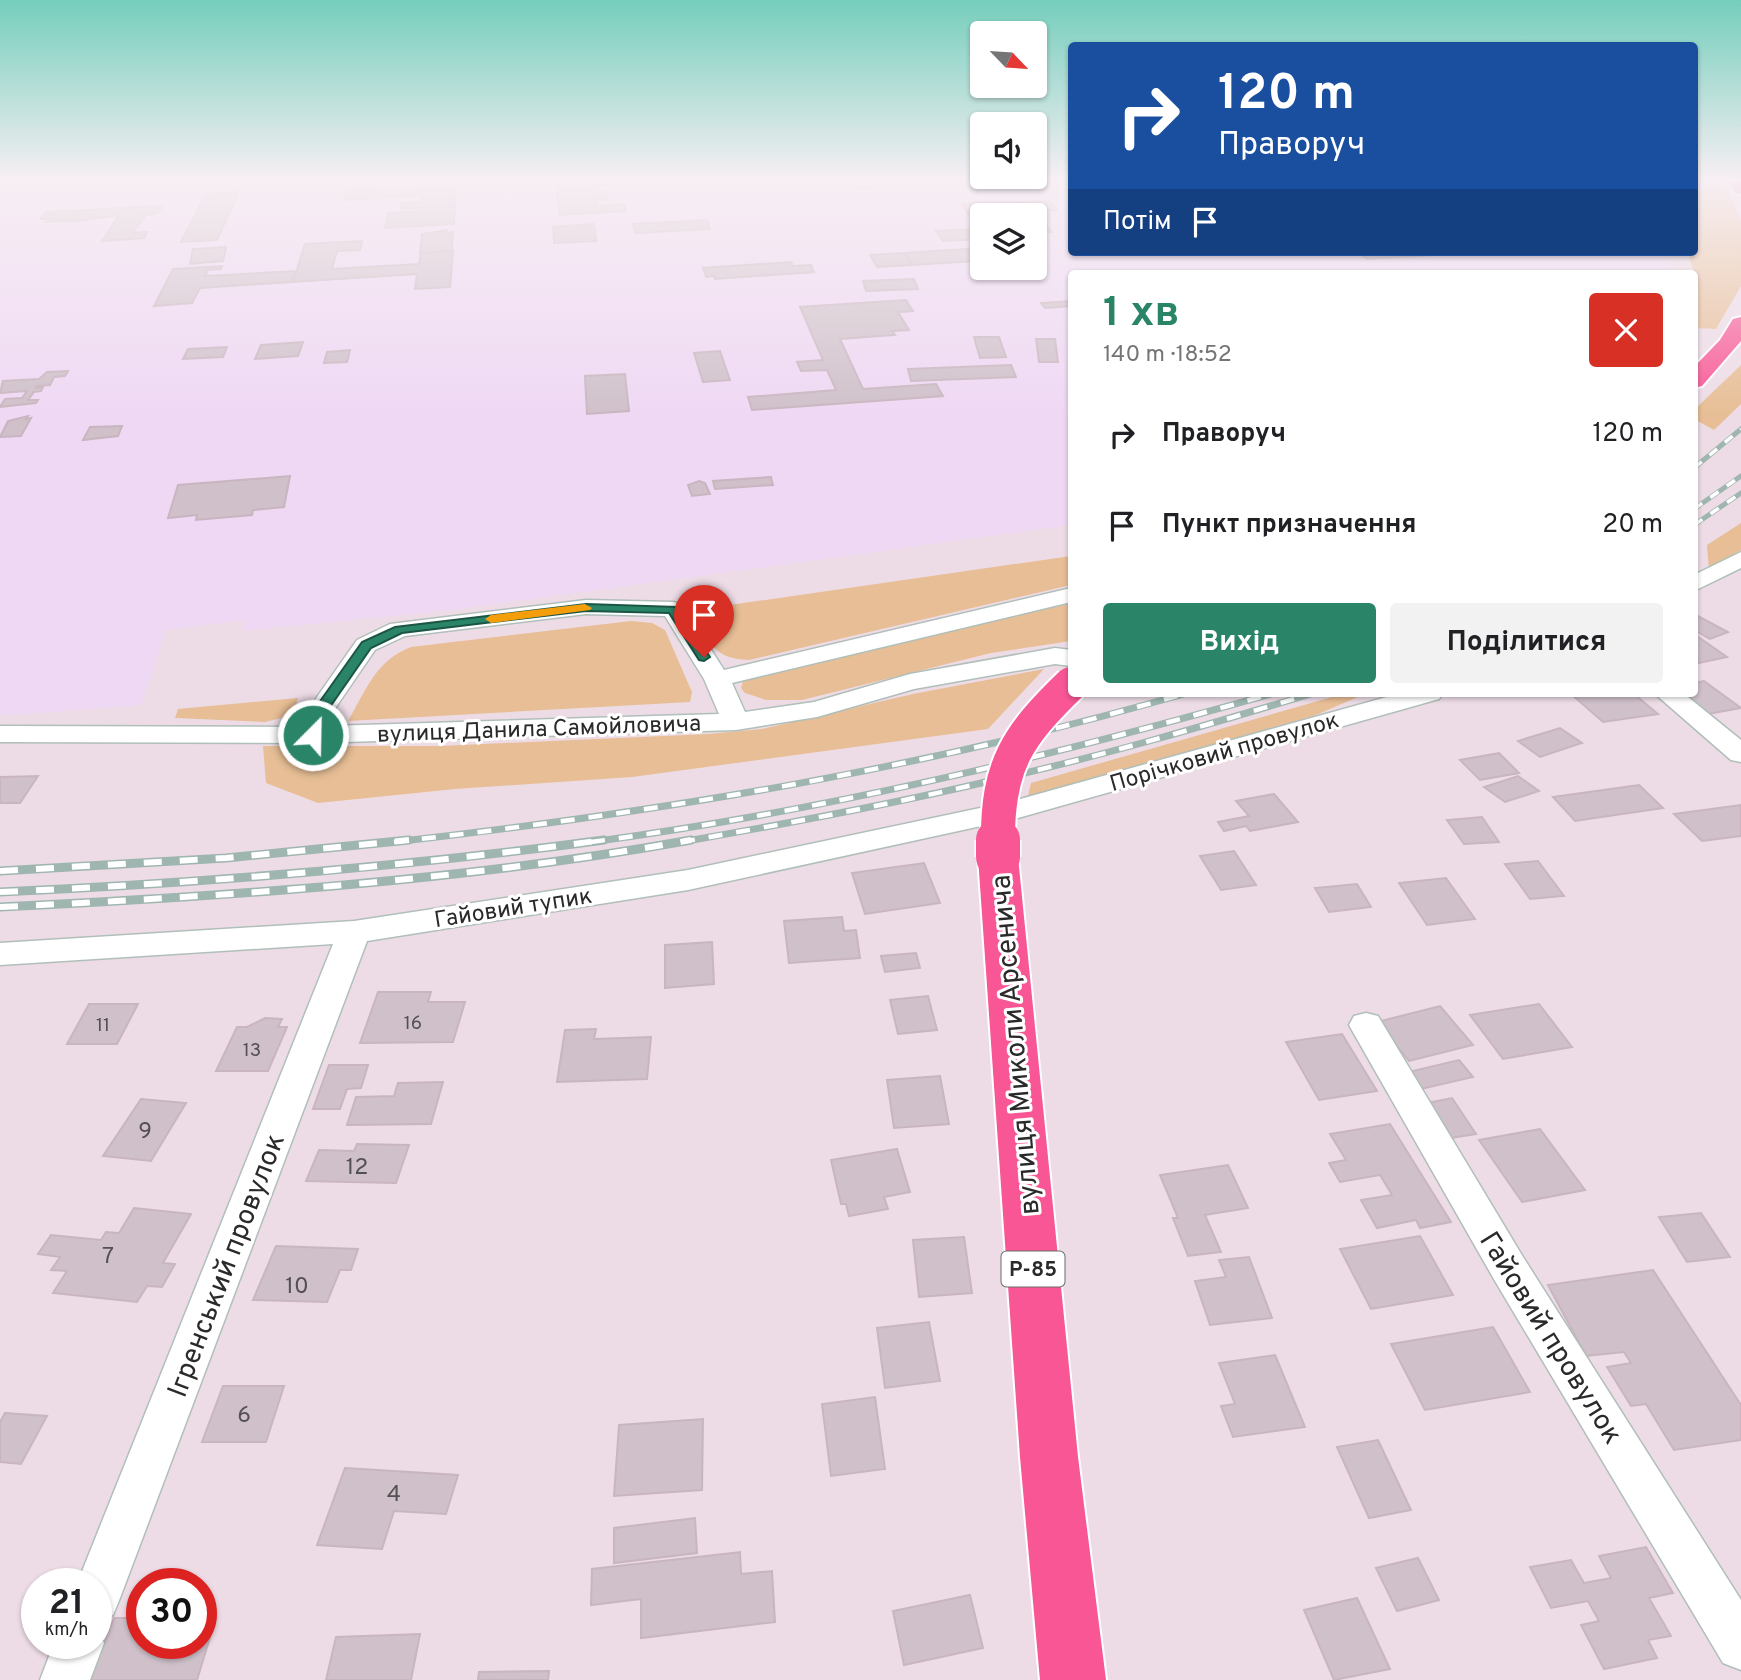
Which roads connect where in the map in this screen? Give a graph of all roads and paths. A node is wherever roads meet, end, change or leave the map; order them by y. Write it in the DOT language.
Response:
graph roads {
  1 [pos="1741,324"];
  2 [pos="1698,377"];
  3 [pos="1741,559"];
  4 [pos="1698,582"];
  5 [pos="1068,596"];
  6 [pos="1068,658"];
  7 [pos="717,679"];
  8 [pos="1068,687"];
  9 [pos="1416,697"];
  10 [pos="1672,697"];
  11 [pos="736,722"];
  12 [pos="0,734"];
  13 [pos="313,735"];
  14 [pos="1741,754"];
  15 [pos="1018,809"];
  16 [pos="354,932"];
  17 [pos="0,954"];
  18 [pos="1366,1026"];
  19 [pos="108,1568"];
  20 [pos="1741,1645"];
  21 [pos="73,1659"];
  22 [pos="65,1680"];
  23 [pos="1073,1680"];
  1 -- 2 [label="main road"];
  3 -- 4 [label="street"];
  5 -- 7 [label="street"];
  6 -- 11 [label="street, вулиця Данила Самойловича"];
  7 -- 11 [label="street"];
  7 -- 13 [label="street"];
  8 -- 23 [label="main road, вулиця Миколи Арсенича / Р-85, bridge"];
  9 -- 15 [label="street, Порічковий провулок"];
  10 -- 14 [label="street"];
  11 -- 13 [label="street, вулиця Данила Самойловича"];
  12 -- 13 [label="street, вулиця Данила Самойловича"];
  15 -- 16 [label="street, Гайовий тупик"];
  16 -- 17 [label="street, Гайовий тупик"];
  16 -- 19 [label="street, Ігренський провулок"];
  18 -- 20 [label="street, Гайовий провулок"];
  21 -- 22 [label="street"];
}
